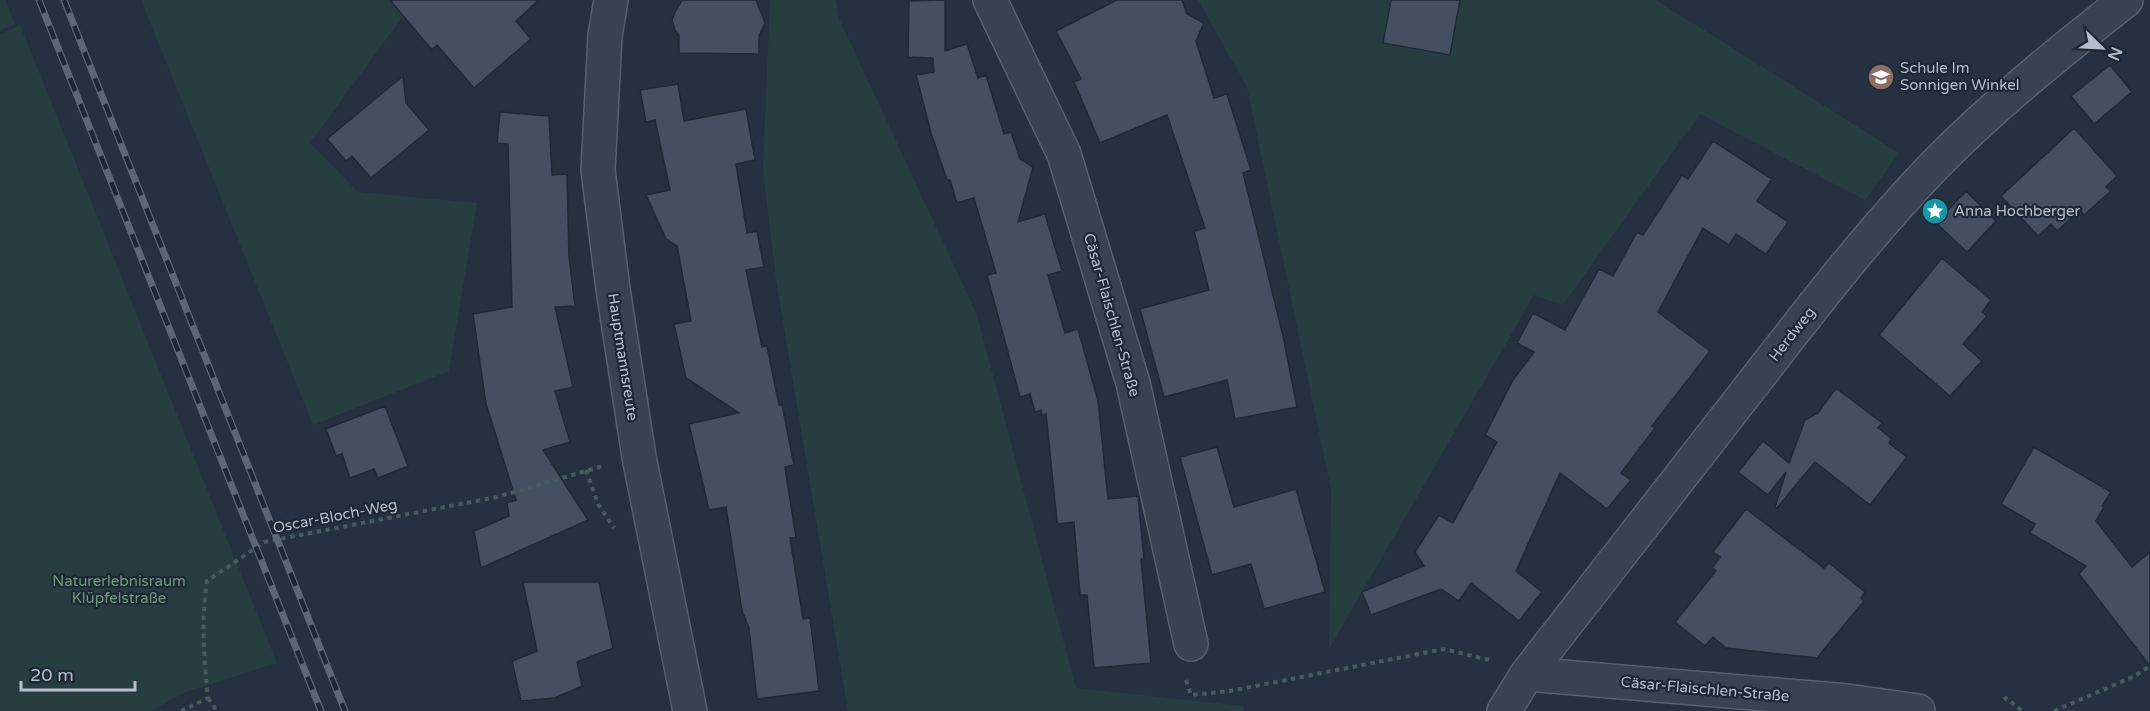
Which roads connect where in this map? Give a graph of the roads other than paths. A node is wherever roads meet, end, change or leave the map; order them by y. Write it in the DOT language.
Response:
graph roads {
  1 [pos="611,0"];
  2 [pos="990,0"];
  3 [pos="2126,0"];
  4 [pos="1191,644"];
  5 [pos="1527,674"];
  6 [pos="690,711"];
  7 [pos="1504,711"];
  8 [pos="1918,711"];
  1 -- 6 [label="street, Hauptmannsreute"];
  2 -- 4 [label="street, Cäsar-Flaischlen-Straße"];
  3 -- 5 [label="street, Herdweg"];
  5 -- 7 [label="street, Herdweg"];
  5 -- 8 [label="street, Cäsar-Flaischlen-Straße"];
}
